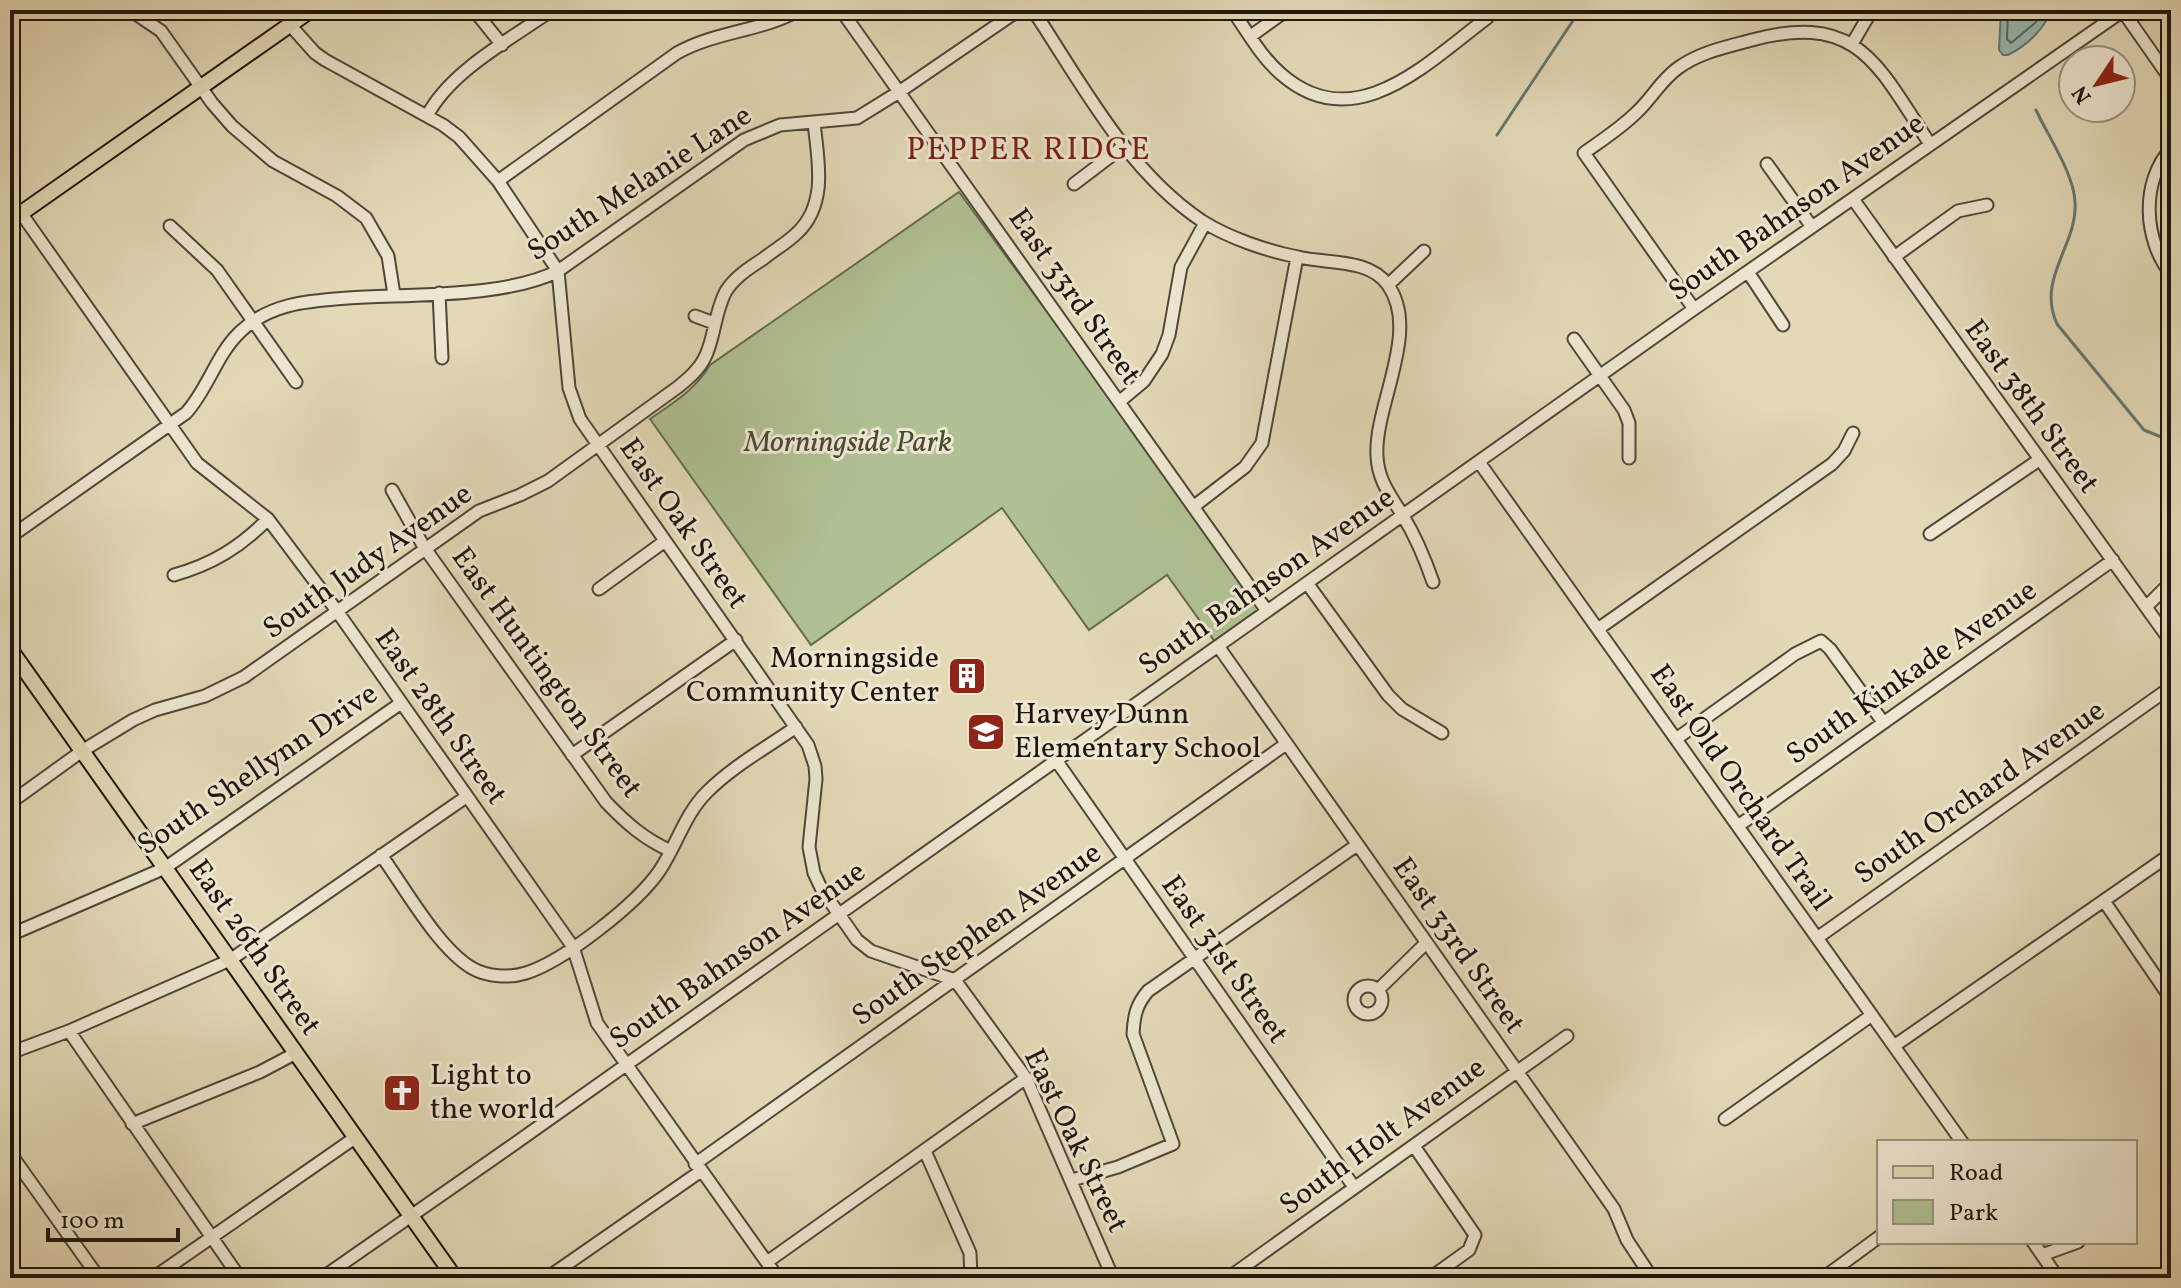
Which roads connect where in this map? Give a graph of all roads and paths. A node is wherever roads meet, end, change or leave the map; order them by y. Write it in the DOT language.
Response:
graph roads {
  1 [pos="130,10"];
  2 [pos="311,10"];
  3 [pos="467,10"];
  4 [pos="552,10"];
  5 [pos="799,10"];
  6 [pos="841,10"];
  7 [pos="1019,10"];
  8 [pos="1033,10"];
  9 [pos="1232,10"];
  10 [pos="1287,10"];
  11 [pos="1872,10"];
  12 [pos="2123,10"];
  13 [pos="1484,14"];
  14 [pos="290,25"];
  15 [pos="1251,36"];
  16 [pos="1852,44"];
  17 [pos="502,45"];
  18 [pos="2171,80"];
  19 [pos="201,87"];
  20 [pos="899,92"];
  21 [pos="427,116"];
  22 [pos="814,123"];
  23 [pos="1930,144"];
  24 [pos="1124,146"];
  25 [pos="2171,149"];
  26 [pos="1767,164"];
  27 [pos="498,181"];
  28 [pos="1074,184"];
  29 [pos="1853,199"];
  30 [pos="1987,205"];
  31 [pos="16,217"];
  32 [pos="1205,223"];
  33 [pos="170,226"];
  34 [pos="1812,227"];
  35 [pos="1424,251"];
  36 [pos="1297,257"];
  37 [pos="1894,257"];
  38 [pos="558,271"];
  39 [pos="1748,272"];
  40 [pos="2171,274"];
  41 [pos="1388,285"];
  42 [pos="439,293"];
  43 [pos="394,295"];
  44 [pos="1694,309"];
  45 [pos="695,316"];
  46 [pos="255,321"];
  47 [pos="714,323"];
  48 [pos="1783,325"];
  49 [pos="1574,339"];
  50 [pos="442,358"];
  51 [pos="1600,376"];
  52 [pos="296,382"];
  53 [pos="1119,402"];
  54 [pos="171,425"];
  55 [pos="1853,433"];
  56 [pos="597,444"];
  57 [pos="1629,458"];
  58 [pos="2039,460"];
  59 [pos="1479,462"];
  60 [pos="392,490"];
  61 [pos="1193,507"];
  62 [pos="1403,516"];
  63 [pos="268,519"];
  64 [pos="1930,534"];
  65 [pos="10,537"];
  66 [pos="665,541"];
  67 [pos="424,547"];
  68 [pos="2113,560"];
  69 [pos="174,575"];
  70 [pos="1433,582"];
  71 [pos="2171,582"];
  72 [pos="1307,583"];
  73 [pos="599,589"];
  74 [pos="2146,607"];
  75 [pos="337,611"];
  76 [pos="1267,611"];
  77 [pos="1598,629"];
  78 [pos="736,640"];
  79 [pos="2171,642"];
  80 [pos="1218,646"];
  81 [pos="11,652"];
  82 [pos="2171,687"];
  83 [pos="401,703"];
  84 [pos="1883,722"];
  85 [pos="796,727"];
  86 [pos="1442,733"];
  87 [pos="1676,739"];
  88 [pos="1286,744"];
  89 [pos="82,751"];
  90 [pos="572,755"];
  91 [pos="1056,760"];
  92 [pos="466,797"];
  93 [pos="10,803"];
  94 [pos="1738,826"];
  95 [pos="1357,845"];
  96 [pos="671,851"];
  97 [pos="2171,854"];
  98 [pos="381,855"];
  99 [pos="1124,860"];
  100 [pos="165,868"];
  101 [pos="2104,901"];
  102 [pos="837,915"];
  103 [pos="10,935"];
  104 [pos="1817,938"];
  105 [pos="1426,943"];
  106 [pos="573,947"];
  107 [pos="1194,959"];
  108 [pos="230,960"];
  109 [pos="955,980"];
  110 [pos="1378,990"];
  111 [pos="2171,999"];
  112 [pos="1872,1015"];
  113 [pos="69,1031"];
  114 [pos="1567,1036"];
  115 [pos="1894,1046"];
  116 [pos="10,1053"];
  117 [pos="296,1053"];
  118 [pos="625,1065"];
  119 [pos="1517,1071"];
  120 [pos="1026,1078"];
  121 [pos="1725,1119"];
  122 [pos="132,1124"];
  123 [pos="356,1137"];
  124 [pos="1961,1140"];
  125 [pos="1414,1146"];
  126 [pos="925,1151"];
  127 [pos="10,1153"];
  128 [pos="698,1167"];
  129 [pos="1072,1180"];
  130 [pos="1354,1187"];
  131 [pos="411,1215"];
  132 [pos="212,1238"];
  133 [pos="1877,1238"];
  134 [pos="2034,1244"];
  135 [pos="2072,1244"];
  136 [pos="2042,1255"];
  137 [pos="767,1262"];
  138 [pos="775,1277"];
  139 [pos="99,1278"];
  140 [pos="153,1278"];
  141 [pos="240,1278"];
  142 [pos="322,1278"];
  143 [pos="455,1278"];
  144 [pos="547,1278"];
  145 [pos="971,1278"];
  146 [pos="1113,1278"];
  147 [pos="1228,1278"];
  148 [pos="1430,1278"];
  149 [pos="1652,1278"];
  150 [pos="1823,1278"];
  151 [pos="2058,1278"];
  1 -- 19 [label="street"];
  2 -- 14 [label="main road"];
  3 -- 17 [label="street"];
  4 -- 17 [label="street"];
  5 -- 27 [label="street"];
  6 -- 20 [label="street, East 33rd Street"];
  7 -- 20 [label="street, South Melanie Lane"];
  8 -- 24 [label="street"];
  9 -- 15 [label="street"];
  10 -- 15 [label="street"];
  11 -- 16 [label="street"];
  12 -- 18 [label="street"];
  12 -- 23 [label="street, South Bahnson Avenue"];
  13 -- 15 [label="street"];
  14 -- 19 [label="main road"];
  14 -- 21 [label="street, East Oak Street"];
  16 -- 23 [label="street"];
  16 -- 44 [label="street"];
  17 -- 21 [label="street"];
  19 -- 31 [label="main road"];
  19 -- 43 [label="street"];
  20 -- 22 [label="street, South Melanie Lane"];
  20 -- 53 [label="street, East 33rd Street"];
  21 -- 27 [label="street, East Oak Street"];
  22 -- 38 [label="street, South Melanie Lane"];
  22 -- 47 [label="street, South Judy Avenue"];
  23 -- 29 [label="street, South Bahnson Avenue"];
  24 -- 28 [label="street"];
  24 -- 32 [label="street"];
  25 -- 40 [label="street"];
  26 -- 34 [label="street"];
  27 -- 38 [label="street, East Oak Street"];
  29 -- 34 [label="street, South Bahnson Avenue"];
  29 -- 37 [label="street, East 38th Street"];
  30 -- 37 [label="street"];
  31 -- 54 [label="street, East 28th Street"];
  32 -- 36 [label="street"];
  32 -- 53 [label="street"];
  33 -- 46 [label="street"];
  34 -- 39 [label="street, South Bahnson Avenue"];
  35 -- 41 [label="street"];
  36 -- 41 [label="street"];
  36 -- 61 [label="street"];
  37 -- 58 [label="street, East 38th Street"];
  38 -- 42 [label="street, South Melanie Lane"];
  38 -- 56 [label="street, East Oak Street"];
  39 -- 44 [label="street, South Bahnson Avenue"];
  39 -- 48 [label="street"];
  41 -- 62 [label="street"];
  42 -- 43 [label="street, South Melanie Lane"];
  42 -- 50 [label="street"];
  43 -- 46 [label="street, South Melanie Lane"];
  44 -- 51 [label="street, South Bahnson Avenue"];
  45 -- 47 [label="street"];
  46 -- 52 [label="street"];
  46 -- 54 [label="street, South Melanie Lane"];
  47 -- 56 [label="street, South Judy Avenue"];
  49 -- 51 [label="street"];
  51 -- 57 [label="street"];
  51 -- 59 [label="street, South Bahnson Avenue"];
  53 -- 61 [label="street, East 33rd Street"];
  54 -- 63 [label="street, East 28th Street"];
  54 -- 65 [label="street, South Melanie Lane"];
  55 -- 77 [label="street"];
  56 -- 66 [label="street, East Oak Street"];
  56 -- 67 [label="street, South Judy Avenue"];
  58 -- 64 [label="street"];
  58 -- 68 [label="street, East 38th Street"];
  59 -- 62 [label="street, South Bahnson Avenue"];
  59 -- 77 [label="street, East Old Orchard Trail"];
  60 -- 67 [label="street, East Huntington Street"];
  61 -- 76 [label="street, East 33rd Street"];
  62 -- 70 [label="street"];
  62 -- 72 [label="street, South Bahnson Avenue"];
  63 -- 69 [label="street"];
  63 -- 75 [label="street, East 28th Street"];
  66 -- 73 [label="street"];
  66 -- 78 [label="street, East Oak Street"];
  67 -- 75 [label="street, South Judy Avenue"];
  67 -- 90 [label="street, East Huntington Street"];
  68 -- 74 [label="street, East 38th Street"];
  68 -- 84 [label="street, South Kinkade Avenue"];
  71 -- 74 [label="street"];
  72 -- 76 [label="street, South Bahnson Avenue"];
  72 -- 86 [label="street"];
  74 -- 79 [label="street, East 38th Street"];
  75 -- 83 [label="street, East 28th Street"];
  75 -- 89 [label="street, South Judy Avenue"];
  76 -- 80 [label="street, South Bahnson Avenue"];
  77 -- 87 [label="street, East Old Orchard Trail"];
  78 -- 85 [label="street, East Oak Street"];
  78 -- 90 [label="street"];
  80 -- 88 [label="street, East 33rd Street"];
  80 -- 91 [label="street, South Bahnson Avenue"];
  81 -- 89 [label="main road, East 26th Street"];
  82 -- 104 [label="street, South Orchard Avenue"];
  83 -- 92 [label="street, East 28th Street"];
  83 -- 100 [label="street, South Shellynn Drive"];
  84 -- 87 [label="street"];
  84 -- 94 [label="street, South Kinkade Avenue"];
  85 -- 96 [label="street"];
  85 -- 102 [label="street, East Oak Street"];
  87 -- 94 [label="street, East Old Orchard Trail"];
  88 -- 95 [label="street, East 33rd Street"];
  88 -- 99 [label="street, South Stephen Avenue"];
  89 -- 93 [label="street, South Judy Avenue"];
  89 -- 100 [label="main road, East 26th Street"];
  90 -- 96 [label="street, East Huntington Street"];
  91 -- 99 [label="street, East 31st Street"];
  91 -- 102 [label="street, South Bahnson Avenue"];
  92 -- 98 [label="street"];
  92 -- 106 [label="street, East 28th Street"];
  94 -- 104 [label="street, East Old Orchard Trail"];
  95 -- 105 [label="street, East 33rd Street"];
  95 -- 107 [label="street"];
  96 -- 106 [label="street"];
  97 -- 101 [label="street"];
  98 -- 106 [label="street"];
  98 -- 108 [label="street"];
  99 -- 107 [label="street, East 31st Street"];
  99 -- 109 [label="street, South Stephen Avenue"];
  100 -- 103 [label="street, South Shellynn Drive"];
  100 -- 108 [label="main road, East 26th Street"];
  101 -- 111 [label="street"];
  101 -- 115 [label="street"];
  102 -- 109 [label="street, East Oak Street"];
  102 -- 118 [label="street, South Bahnson Avenue"];
  104 -- 112 [label="street, East Old Orchard Trail"];
  105 -- 110 [label="street"];
  105 -- 119 [label="street, East 33rd Street"];
  106 -- 118 [label="street, East 28th Street"];
  107 -- 129 [label="street"];
  107 -- 130 [label="street, East 31st Street"];
  108 -- 113 [label="street"];
  108 -- 117 [label="main road, East 26th Street"];
  109 -- 120 [label="street, East Oak Street"];
  109 -- 128 [label="street, South Stephen Avenue"];
  112 -- 115 [label="street, East Old Orchard Trail"];
  112 -- 121 [label="street"];
  113 -- 116 [label="street"];
  113 -- 122 [label="street"];
  114 -- 119 [label="street, South Holt Avenue"];
  115 -- 124 [label="street, East Old Orchard Trail"];
  117 -- 122 [label="street"];
  117 -- 123 [label="main road, East 26th Street"];
  118 -- 128 [label="street, East 28th Street"];
  118 -- 131 [label="street, South Bahnson Avenue"];
  119 -- 125 [label="street, South Holt Avenue"];
  119 -- 149 [label="street, East 33rd Street"];
  120 -- 126 [label="street"];
  120 -- 129 [label="street, East Oak Street"];
  122 -- 132 [label="street"];
  123 -- 131 [label="main road, East 26th Street"];
  123 -- 132 [label="street"];
  125 -- 130 [label="street, South Holt Avenue"];
  125 -- 148 [label="street"];
  126 -- 137 [label="street"];
  126 -- 145 [label="street"];
  127 -- 139 [label="street"];
  128 -- 137 [label="street, East 28th Street"];
  128 -- 144 [label="street, South Stephen Avenue"];
  129 -- 146 [label="street, East Oak Street"];
  130 -- 147 [label="street, South Holt Avenue"];
  131 -- 142 [label="street, South Bahnson Avenue"];
  131 -- 143 [label="main road, East 26th Street"];
  132 -- 140 [label="street"];
  132 -- 141 [label="street"];
  133 -- 150 [label="street"];
  134 -- 136 [label="street"];
  135 -- 136 [label="street"];
  136 -- 151 [label="street"];
  137 -- 138 [label="street, East 28th Street"];
}
